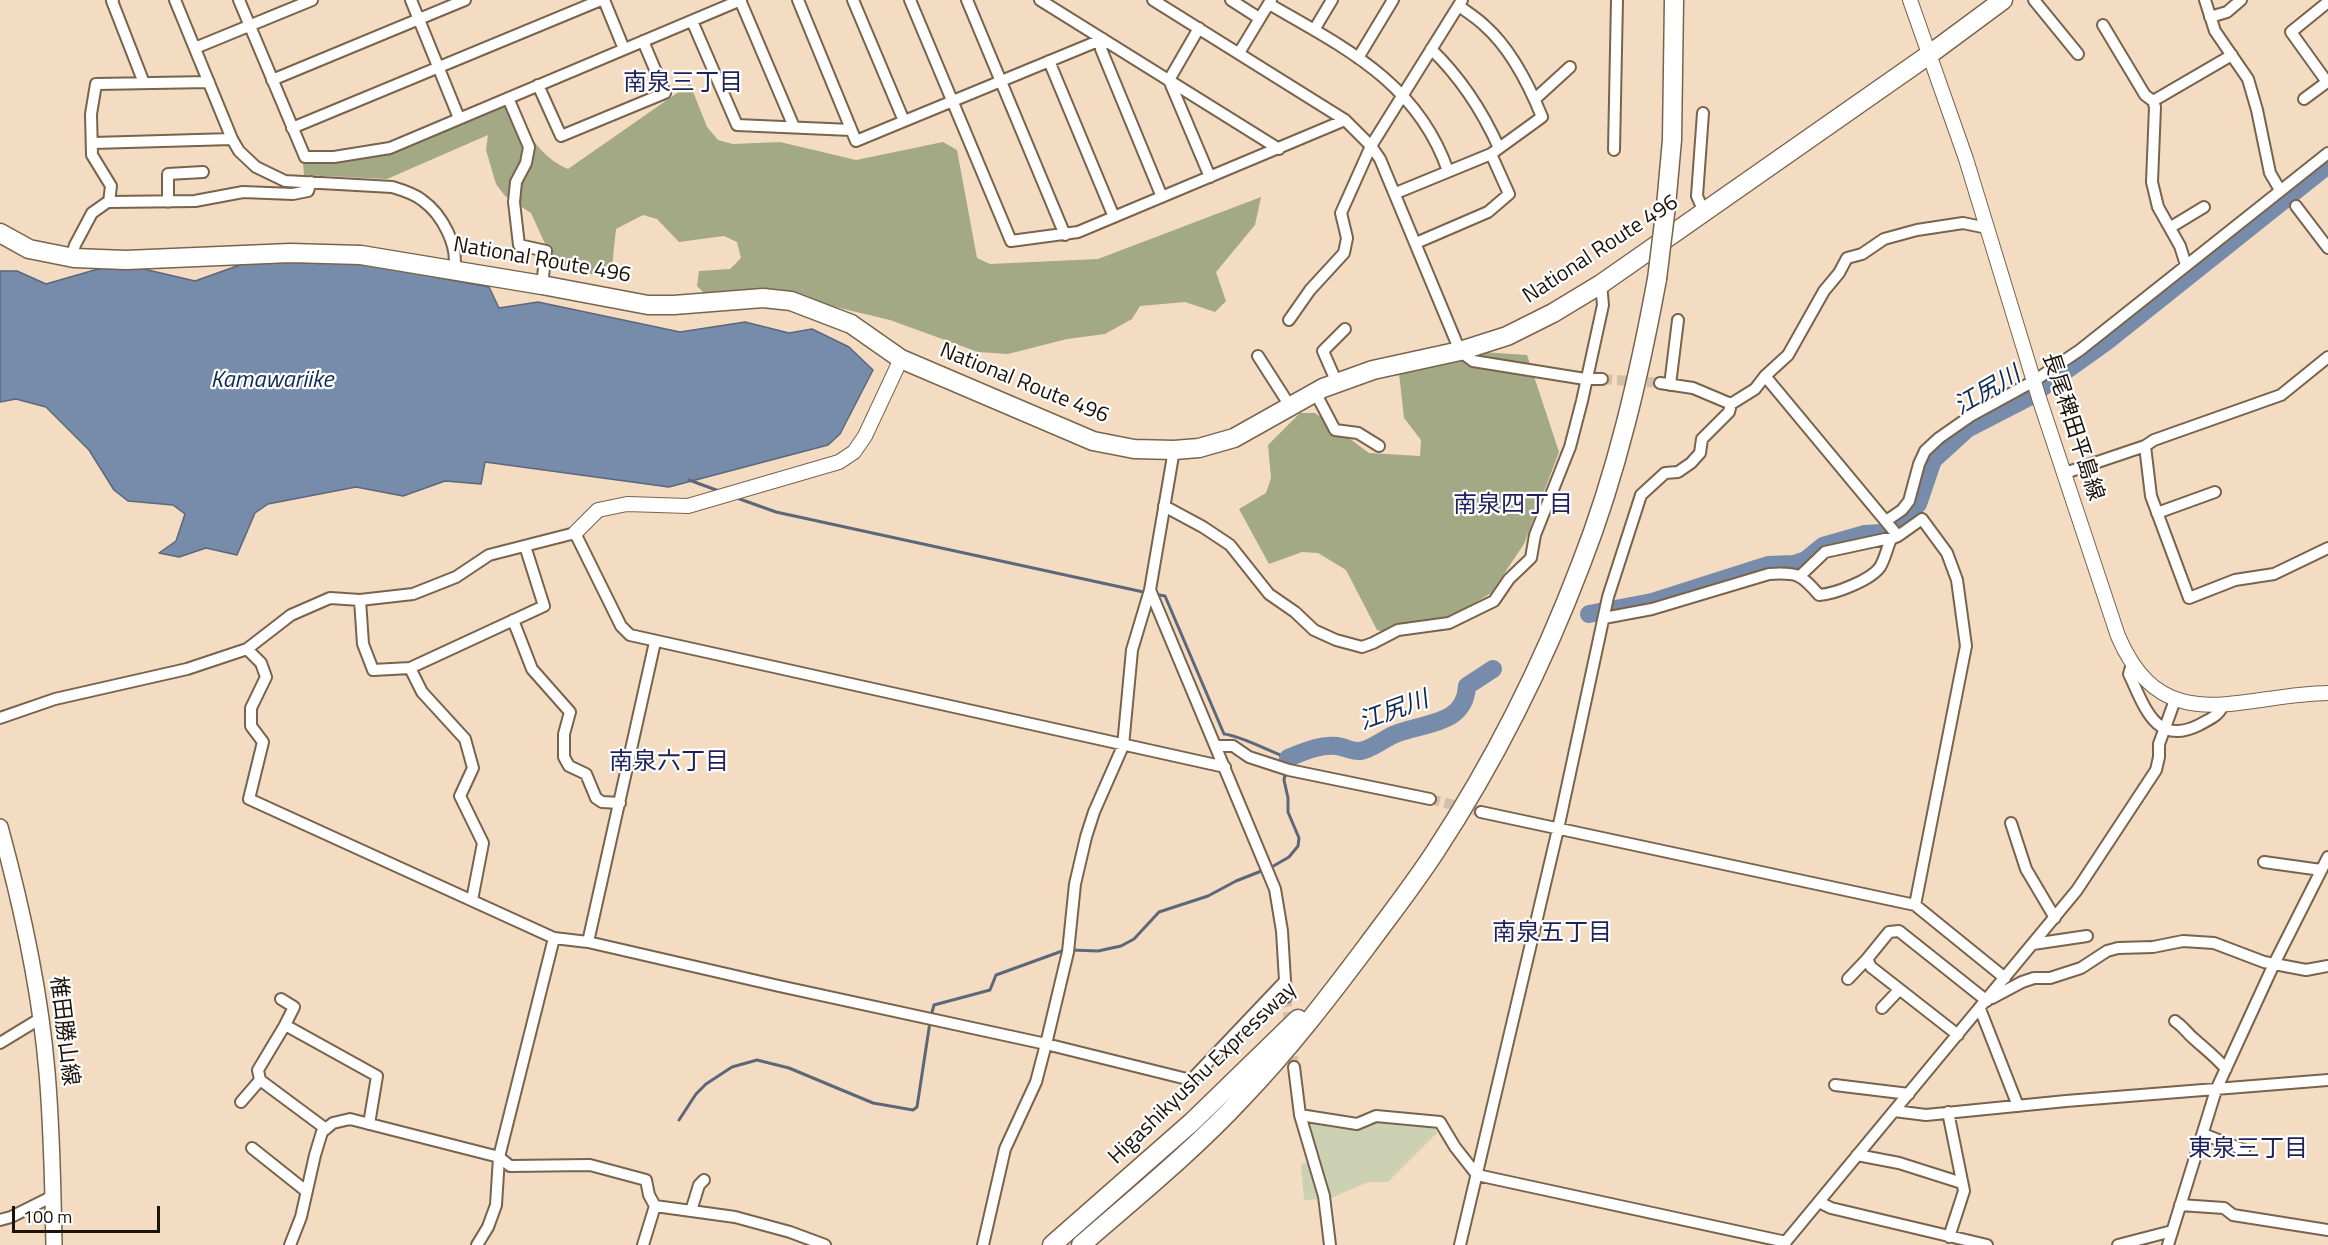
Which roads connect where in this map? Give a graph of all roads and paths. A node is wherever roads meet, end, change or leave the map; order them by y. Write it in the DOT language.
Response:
graph roads {
  1 [pos="113,0"];
  2 [pos="175,0"];
  3 [pos="239,0"];
  4 [pos="312,0"];
  5 [pos="411,0"];
  6 [pos="465,0"];
  7 [pos="603,0"];
  8 [pos="740,0"];
  9 [pos="798,0"];
  10 [pos="853,0"];
  11 [pos="910,0"];
  12 [pos="967,0"];
  13 [pos="1040,0"];
  14 [pos="1153,0"];
  15 [pos="1231,0"];
  16 [pos="1332,0"];
  17 [pos="1393,0"];
  18 [pos="1617,0"];
  19 [pos="1674,0"];
  20 [pos="1910,0"];
  21 [pos="2003,0"];
  22 [pos="2034,0"];
  23 [pos="2205,0"];
  24 [pos="2241,0"];
  25 [pos="1270,2"];
  26 [pos="2328,2"];
  27 [pos="1460,3"];
  28 [pos="2210,17"];
  29 [pos="1259,18"];
  30 [pos="419,19"];
  31 [pos="692,21"];
  32 [pos="2103,25"];
  33 [pos="249,26"];
  34 [pos="1199,28"];
  35 [pos="1314,30"];
  36 [pos="1103,39"];
  37 [pos="643,41"];
  38 [pos="195,48"];
  39 [pos="624,49"];
  40 [pos="1431,49"];
  41 [pos="1239,53"];
  42 [pos="1930,54"];
  43 [pos="2078,54"];
  44 [pos="2232,55"];
  45 [pos="1358,58"];
  46 [pos="1049,61"];
  47 [pos="439,68"];
  48 [pos="1570,68"];
  49 [pos="272,80"];
  50 [pos="1169,80"];
  51 [pos="209,82"];
  52 [pos="1000,82"];
  53 [pos="2327,82"];
  54 [pos="144,83"];
  55 [pos="538,85"];
  56 [pos="1403,94"];
  57 [pos="508,98"];
  58 [pos="1534,99"];
  59 [pos="2304,99"];
  60 [pos="952,101"];
  61 [pos="2153,101"];
  62 [pos="1703,113"];
  63 [pos="459,118"];
  64 [pos="1344,120"];
  65 [pos="904,121"];
  66 [pos="794,127"];
  67 [pos="292,128"];
  68 [pos="851,130"];
  69 [pos="232,139"];
  70 [pos="93,144"];
  71 [pos="1371,146"];
  72 [pos="1279,149"];
  73 [pos="1614,150"];
  74 [pos="1495,151"];
  75 [pos="2328,153"];
  76 [pos="1448,171"];
  77 [pos="203,172"];
  78 [pos="1210,177"];
  79 [pos="311,183"];
  80 [pos="2280,190"];
  81 [pos="1396,193"];
  82 [pos="1162,197"];
  83 [pos="109,201"];
  84 [pos="168,202"];
  85 [pos="2296,206"];
  86 [pos="2204,207"];
  87 [pos="1704,212"];
  88 [pos="1113,217"];
  89 [pos="2170,227"];
  90 [pos="1988,228"];
  91 [pos="0,233"];
  92 [pos="1065,235"];
  93 [pos="1416,243"];
  94 [pos="2328,248"];
  95 [pos="71,258"];
  96 [pos="2186,265"];
  97 [pos="454,270"];
  98 [pos="1601,284"];
  99 [pos="542,285"];
  100 [pos="1289,320"];
  101 [pos="1678,320"];
  102 [pos="1346,329"];
  103 [pos="1460,351"];
  104 [pos="1258,356"];
  105 [pos="2328,357"];
  106 [pos="901,359"];
  107 [pos="1765,376"];
  108 [pos="1586,379"];
  109 [pos="1602,379"];
  110 [pos="2034,381"];
  111 [pos="1337,383"];
  112 [pos="1315,392"];
  113 [pos="1731,404"];
  114 [pos="1290,406"];
  115 [pos="1379,446"];
  116 [pos="2145,446"];
  117 [pos="1174,450"];
  118 [pos="2065,473"];
  119 [pos="2216,492"];
  120 [pos="1164,506"];
  121 [pos="2157,513"];
  122 [pos="1886,521"];
  123 [pos="575,533"];
  124 [pos="1895,538"];
  125 [pos="525,546"];
  126 [pos="2328,548"];
  127 [pos="1800,575"];
  128 [pos="1150,590"];
  129 [pos="360,600"];
  130 [pos="1604,618"];
  131 [pos="513,620"];
  132 [pos="655,642"];
  133 [pos="247,649"];
  134 [pos="2132,664"];
  135 [pos="410,668"];
  136 [pos="2328,693"];
  137 [pos="2175,699"];
  138 [pos="2223,705"];
  139 [pos="0,718"];
  140 [pos="2165,729"];
  141 [pos="1123,746"];
  142 [pos="1216,746"];
  143 [pos="1225,767"];
  144 [pos="1430,799"];
  145 [pos="620,803"];
  146 [pos="1481,812"];
  147 [pos="2011,823"];
  148 [pos="0,827"];
  149 [pos="1558,828"];
  150 [pos="2328,857"];
  151 [pos="2264,862"];
  152 [pos="2321,870"];
  153 [pos="472,900"];
  154 [pos="1915,905"];
  155 [pos="2055,918"];
  156 [pos="1380,929"];
  157 [pos="2087,936"];
  158 [pos="554,938"];
  159 [pos="588,942"];
  160 [pos="2033,944"];
  161 [pos="1867,959"];
  162 [pos="2274,964"];
  163 [pos="2328,966"];
  164 [pos="2006,978"];
  165 [pos="1848,979"];
  166 [pos="1284,982"];
  167 [pos="1899,990"];
  168 [pos="1286,997"];
  169 [pos="281,999"];
  170 [pos="1983,1005"];
  171 [pos="1882,1008"];
  172 [pos="41,1018"];
  173 [pos="2175,1021"];
  174 [pos="285,1025"];
  175 [pos="1958,1035"];
  176 [pos="0,1043"];
  177 [pos="1046,1044"];
  178 [pos="1294,1067"];
  179 [pos="2226,1069"];
  180 [pos="261,1080"];
  181 [pos="2328,1080"];
  182 [pos="1835,1085"];
  183 [pos="2216,1090"];
  184 [pos="1909,1094"];
  185 [pos="241,1102"];
  186 [pos="2018,1106"];
  187 [pos="1894,1111"];
  188 [pos="1948,1112"];
  189 [pos="1300,1115"];
  190 [pos="369,1124"];
  191 [pos="326,1129"];
  192 [pos="2203,1134"];
  193 [pos="252,1148"];
  194 [pos="2244,1150"];
  195 [pos="1857,1155"];
  196 [pos="499,1157"];
  197 [pos="1477,1175"];
  198 [pos="704,1180"];
  199 [pos="1962,1183"];
  200 [pos="306,1191"];
  201 [pos="53,1196"];
  202 [pos="1819,1202"];
  203 [pos="2180,1205"];
  204 [pos="655,1206"];
  205 [pos="691,1211"];
  206 [pos="0,1220"];
  207 [pos="2328,1230"];
  208 [pos="2172,1231"];
  209 [pos="1949,1237"];
  210 [pos="1785,1243"];
  211 [pos="54,1245"];
  212 [pos="290,1245"];
  213 [pos="477,1245"];
  214 [pos="643,1245"];
  215 [pos="825,1245"];
  216 [pos="983,1245"];
  217 [pos="1052,1245"];
  218 [pos="1081,1245"];
  219 [pos="1330,1245"];
  220 [pos="1460,1245"];
  221 [pos="1987,1245"];
  222 [pos="2118,1245"];
  223 [pos="2168,1245"];
  1 -- 54 [label="street"];
  2 -- 38 [label="street"];
  3 -- 33 [label="street"];
  4 -- 33 [label="street"];
  5 -- 30 [label="street"];
  6 -- 30 [label="street"];
  7 -- 39 [label="street"];
  7 -- 47 [label="street"];
  8 -- 31 [label="street"];
  8 -- 66 [label="street"];
  9 -- 68 [label="street"];
  10 -- 65 [label="street"];
  11 -- 60 [label="street"];
  12 -- 52 [label="street"];
  13 -- 36 [label="street"];
  14 -- 34 [label="street"];
  15 -- 29 [label="street"];
  16 -- 35 [label="street"];
  17 -- 45 [label="street"];
  18 -- 73 [label="street"];
  19 -- 156 [label="highway, Higashikyushu Expressway, bridge"];
  20 -- 42 [label="main road, 長尾稗田平島線"];
  21 -- 42 [label="highway, National Route 496"];
  22 -- 43 [label="street"];
  23 -- 28 [label="street"];
  24 -- 28 [label="street"];
  25 -- 29 [label="street"];
  25 -- 35 [label="street"];
  26 -- 53 [label="street"];
  27 -- 40 [label="street"];
  27 -- 58 [label="street"];
  28 -- 44 [label="street"];
  29 -- 41 [label="street"];
  30 -- 47 [label="street"];
  30 -- 49 [label="street"];
  31 -- 37 [label="street"];
  31 -- 66 [label="street"];
  32 -- 61 [label="street"];
  33 -- 38 [label="street"];
  33 -- 49 [label="street"];
  34 -- 41 [label="street"];
  34 -- 50 [label="street"];
  35 -- 45 [label="street"];
  36 -- 46 [label="street"];
  36 -- 50 [label="street"];
  36 -- 82 [label="street"];
  37 -- 39 [label="street"];
  37 -- 55 [label="street"];
  38 -- 51 [label="street"];
  39 -- 55 [label="street"];
  40 -- 56 [label="street"];
  40 -- 74 [label="street"];
  41 -- 64 [label="street"];
  42 -- 87 [label="highway, National Route 496"];
  42 -- 90 [label="main road, 長尾稗田平島線"];
  44 -- 61 [label="street"];
  44 -- 80 [label="street"];
  45 -- 56 [label="street"];
  46 -- 52 [label="street"];
  46 -- 88 [label="street"];
  47 -- 63 [label="street"];
  47 -- 67 [label="street"];
  48 -- 58 [label="street"];
  49 -- 67 [label="street"];
  50 -- 72 [label="street"];
  50 -- 78 [label="street"];
  51 -- 54 [label="street"];
  51 -- 69 [label="street"];
  52 -- 60 [label="street"];
  52 -- 92 [label="street"];
  53 -- 59 [label="street"];
  54 -- 70 [label="street"];
  55 -- 57 [label="street"];
  56 -- 71 [label="street"];
  56 -- 76 [label="street"];
  57 -- 63 [label="street"];
  57 -- 99 [label="street"];
  58 -- 74 [label="street"];
  60 -- 65 [label="street"];
  60 -- 92 [label="street"];
  61 -- 89 [label="street"];
  62 -- 87 [label="street"];
  63 -- 67 [label="street"];
  64 -- 71 [label="street"];
  64 -- 72 [label="street"];
  65 -- 68 [label="street"];
  66 -- 68 [label="street"];
  69 -- 70 [label="street"];
  69 -- 79 [label="street"];
  70 -- 83 [label="street"];
  71 -- 81 [label="street"];
  71 -- 100 [label="street"];
  72 -- 78 [label="street"];
  74 -- 76 [label="street"];
  74 -- 93 [label="street"];
  75 -- 80 [label="street"];
  76 -- 81 [label="street"];
  77 -- 84 [label="street"];
  78 -- 82 [label="street"];
  79 -- 84 [label="street"];
  79 -- 97 [label="street"];
  80 -- 96 [label="street"];
  81 -- 93 [label="street"];
  82 -- 88 [label="street"];
  83 -- 84 [label="street"];
  83 -- 95 [label="street"];
  85 -- 94 [label="street"];
  86 -- 89 [label="street"];
  87 -- 98 [label="highway, National Route 496"];
  88 -- 92 [label="street"];
  89 -- 96 [label="street"];
  90 -- 107 [label="street"];
  90 -- 110 [label="main road, 長尾稗田平島線"];
  91 -- 95 [label="highway, National Route 496"];
  93 -- 103 [label="street"];
  95 -- 97 [label="highway, National Route 496"];
  96 -- 110 [label="street"];
  97 -- 99 [label="highway, National Route 496"];
  98 -- 103 [label="highway, National Route 496"];
  98 -- 108 [label="street"];
  99 -- 106 [label="highway, National Route 496"];
  101 -- 113 [label="street"];
  102 -- 111 [label="street"];
  103 -- 108 [label="street"];
  103 -- 111 [label="highway, National Route 496"];
  104 -- 114 [label="street"];
  105 -- 116 [label="street"];
  106 -- 117 [label="highway, National Route 496"];
  106 -- 123 [label="main road"];
  107 -- 113 [label="street"];
  107 -- 122 [label="street"];
  108 -- 109 [label="street"];
  108 -- 120 [label="street"];
  110 -- 118 [label="main road, 長尾稗田平島線"];
  110 -- 122 [label="street"];
  111 -- 112 [label="highway, National Route 496"];
  112 -- 114 [label="highway, National Route 496"];
  112 -- 115 [label="street"];
  113 -- 130 [label="street"];
  114 -- 117 [label="highway, National Route 496"];
  116 -- 118 [label="street"];
  116 -- 121 [label="street"];
  117 -- 120 [label="street"];
  118 -- 134 [label="main road, 長尾稗田平島線"];
  119 -- 121 [label="street"];
  120 -- 128 [label="street"];
  121 -- 126 [label="street"];
  122 -- 124 [label="street"];
  123 -- 125 [label="street"];
  123 -- 132 [label="street"];
  124 -- 127 [label="street"];
  124 -- 127 [label="street"];
  124 -- 154 [label="street"];
  125 -- 129 [label="street"];
  125 -- 131 [label="street"];
  127 -- 130 [label="street"];
  128 -- 141 [label="street"];
  128 -- 142 [label="street"];
  129 -- 133 [label="street"];
  129 -- 135 [label="street"];
  130 -- 149 [label="street"];
  131 -- 135 [label="street"];
  131 -- 145 [label="street"];
  132 -- 141 [label="street"];
  132 -- 145 [label="street"];
  133 -- 139 [label="street"];
  133 -- 153 [label="street"];
  134 -- 137 [label="main road, 長尾稗田平島線"];
  134 -- 140 [label="street"];
  135 -- 153 [label="street"];
  136 -- 138 [label="main road, 長尾稗田平島線"];
  137 -- 138 [label="main road, 長尾稗田平島線"];
  137 -- 140 [label="street"];
  138 -- 140 [label="street"];
  140 -- 155 [label="street"];
  141 -- 143 [label="street"];
  141 -- 177 [label="street"];
  142 -- 143 [label="street"];
  142 -- 144 [label="street"];
  143 -- 166 [label="street"];
  145 -- 159 [label="street"];
  146 -- 149 [label="street"];
  147 -- 155 [label="street"];
  148 -- 172 [label="main road, 椎田勝山線"];
  149 -- 154 [label="street"];
  149 -- 197 [label="street"];
  150 -- 152 [label="street"];
  151 -- 152 [label="street"];
  152 -- 162 [label="street"];
  153 -- 158 [label="street"];
  154 -- 164 [label="street"];
  155 -- 160 [label="street"];
  156 -- 217 [label="highway, Higashikyushu Expressway"];
  156 -- 218 [label="highway, Higashikyushu Expressway"];
  157 -- 160 [label="street"];
  158 -- 159 [label="street"];
  158 -- 196 [label="street"];
  159 -- 177 [label="street"];
  160 -- 164 [label="street"];
  161 -- 165 [label="street"];
  161 -- 167 [label="street"];
  161 -- 170 [label="street"];
  162 -- 163 [label="street"];
  162 -- 170 [label="street"];
  162 -- 179 [label="street"];
  164 -- 170 [label="street"];
  166 -- 168 [label="street"];
  166 -- 177 [label="street"];
  167 -- 171 [label="street"];
  167 -- 175 [label="street"];
  169 -- 174 [label="street"];
  170 -- 175 [label="street"];
  170 -- 186 [label="street"];
  172 -- 176 [label="street"];
  172 -- 201 [label="main road, 椎田勝山線"];
  173 -- 179 [label="street"];
  174 -- 180 [label="street"];
  174 -- 190 [label="street"];
  175 -- 184 [label="street"];
  177 -- 216 [label="street"];
  178 -- 189 [label="street"];
  179 -- 183 [label="street"];
  180 -- 185 [label="street"];
  180 -- 191 [label="street"];
  181 -- 183 [label="street"];
  182 -- 184 [label="street"];
  183 -- 186 [label="street"];
  183 -- 192 [label="street"];
  184 -- 187 [label="street"];
  186 -- 188 [label="street"];
  187 -- 188 [label="street"];
  187 -- 195 [label="street"];
  188 -- 199 [label="street"];
  189 -- 197 [label="street"];
  189 -- 219 [label="street"];
  190 -- 191 [label="street"];
  190 -- 196 [label="street"];
  191 -- 200 [label="street"];
  192 -- 194 [label="street"];
  192 -- 203 [label="street"];
  193 -- 200 [label="street"];
  195 -- 199 [label="street"];
  195 -- 202 [label="street"];
  196 -- 204 [label="street"];
  196 -- 213 [label="street"];
  197 -- 210 [label="street"];
  197 -- 220 [label="street"];
  198 -- 205 [label="street"];
  199 -- 209 [label="street"];
  200 -- 212 [label="street"];
  201 -- 206 [label="street"];
  201 -- 211 [label="main road, 椎田勝山線"];
  202 -- 209 [label="street"];
  202 -- 210 [label="street"];
  203 -- 207 [label="street"];
  203 -- 208 [label="street"];
  204 -- 205 [label="street"];
  204 -- 214 [label="street"];
  205 -- 215 [label="street"];
  208 -- 222 [label="street"];
  208 -- 223 [label="street"];
  209 -- 221 [label="street"];
}
